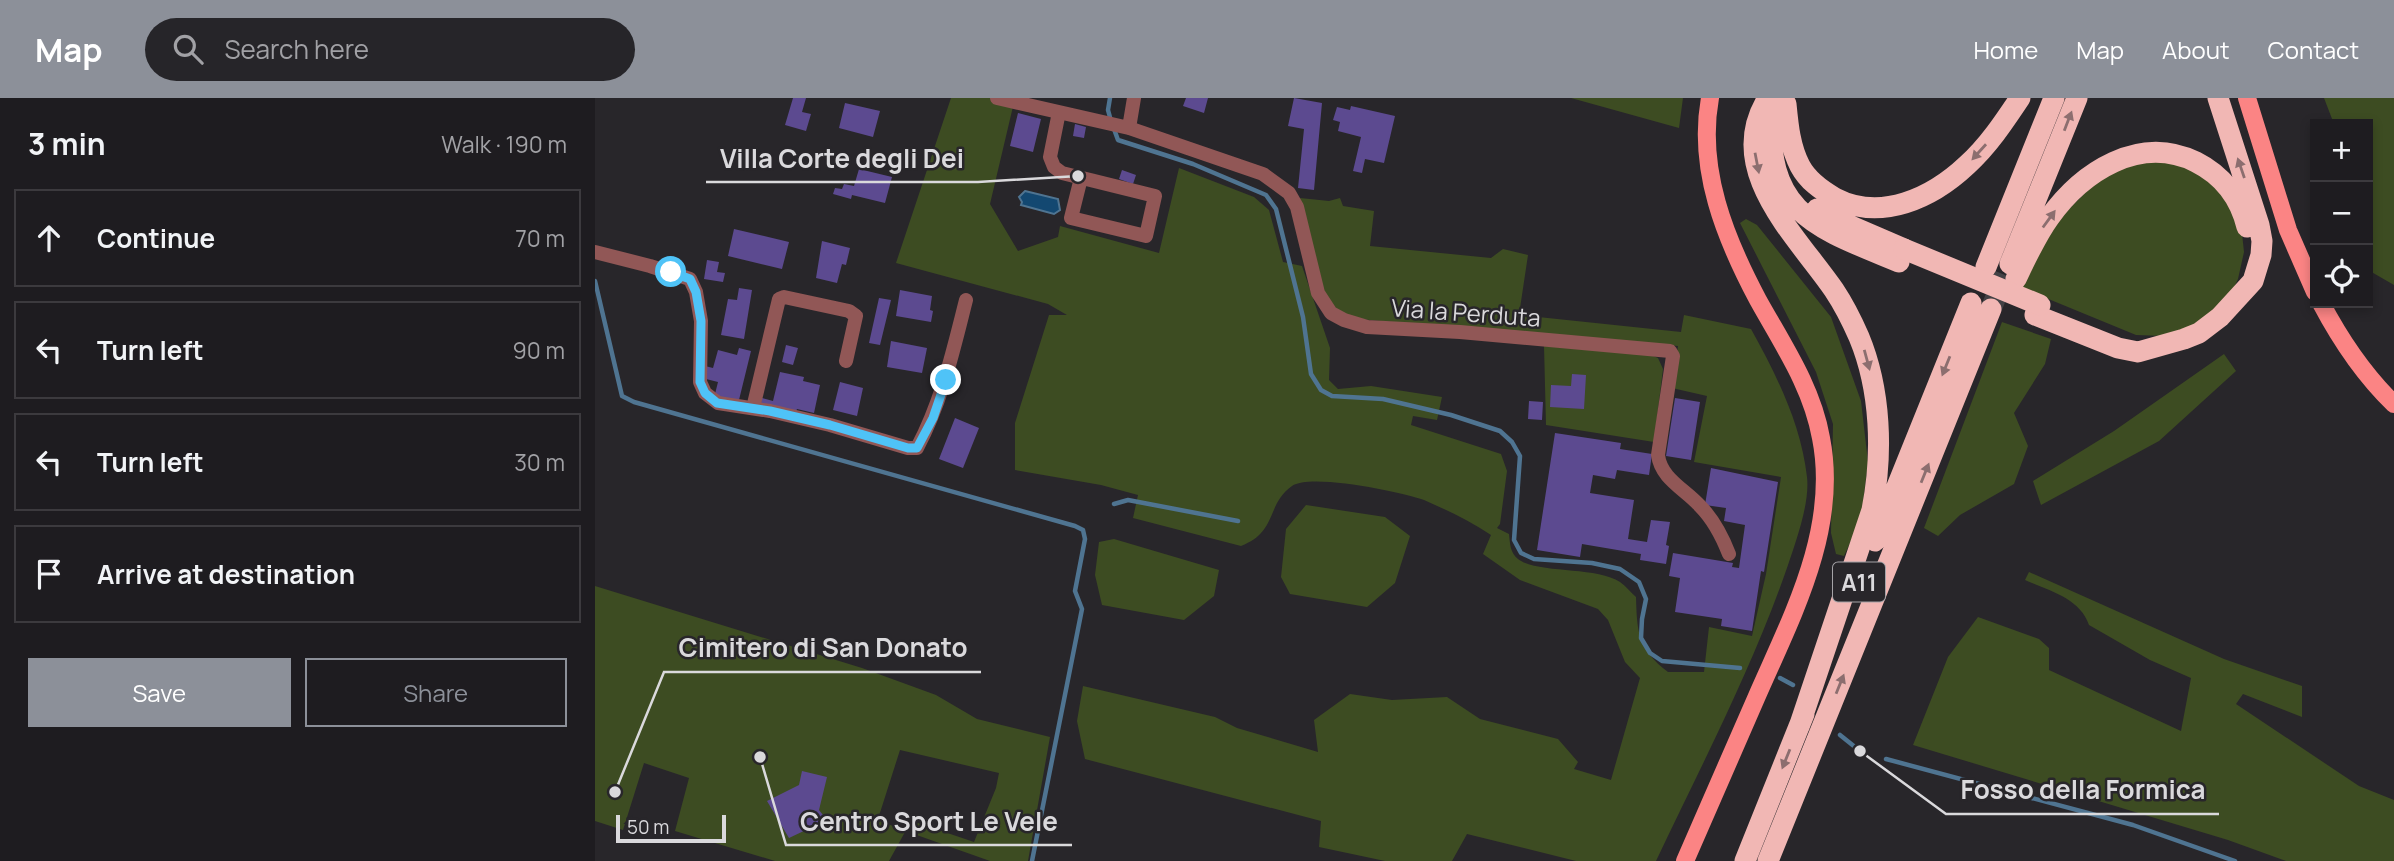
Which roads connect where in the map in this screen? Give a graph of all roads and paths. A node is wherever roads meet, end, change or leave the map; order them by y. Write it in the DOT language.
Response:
graph roads {
  1 [pos="997,98"];
  2 [pos="1134,98"];
  3 [pos="1710,98"];
  4 [pos="2020,98"];
  5 [pos="2054,98"];
  6 [pos="2077,98"];
  7 [pos="2218,98"];
  8 [pos="2248,98"];
  9 [pos="1779,99"];
  10 [pos="1059,112"];
  11 [pos="1129,128"];
  12 [pos="1081,178"];
  13 [pos="595,253"];
  14 [pos="2002,274"];
  15 [pos="2310,281"];
  16 [pos="966,300"];
  17 [pos="2231,306"];
  18 [pos="2324,308"];
  19 [pos="846,361"];
  20 [pos="2394,404"];
  21 [pos="753,408"];
  22 [pos="1729,554"];
  23 [pos="1799,727"];
  24 [pos="1685,861"];
  25 [pos="1745,861"];
  26 [pos="1768,861"];
  1 -- 10 [label="street"];
  2 -- 11 [label="street"];
  3 -- 24 [label="main road"];
  4 -- 9 [label="highway, one-way"];
  5 -- 14 [label="highway"];
  14 -- 6 [label="highway, one-way"];
  17 -- 7 [label="highway, one-way"];
  8 -- 15 [label="main road"];
  9 -- 17 [label="highway, bridge"];
  9 -- 23 [label="highway, one-way"];
  10 -- 11 [label="street"];
  10 -- 12 [label="street"];
  11 -- 22 [label="street, Via la Perduta"];
  12 -- 12 [label="street"];
  13 -- 21 [label="street"];
  14 -- 17 [label="highway, one-way"];
  16 -- 21 [label="street"];
  18 -- 20 [label="main road"];
  19 -- 21 [label="street"];
  23 -- 25 [label="highway, A11, one-way"];
  26 -- 23 [label="highway, A11, one-way"];
}
